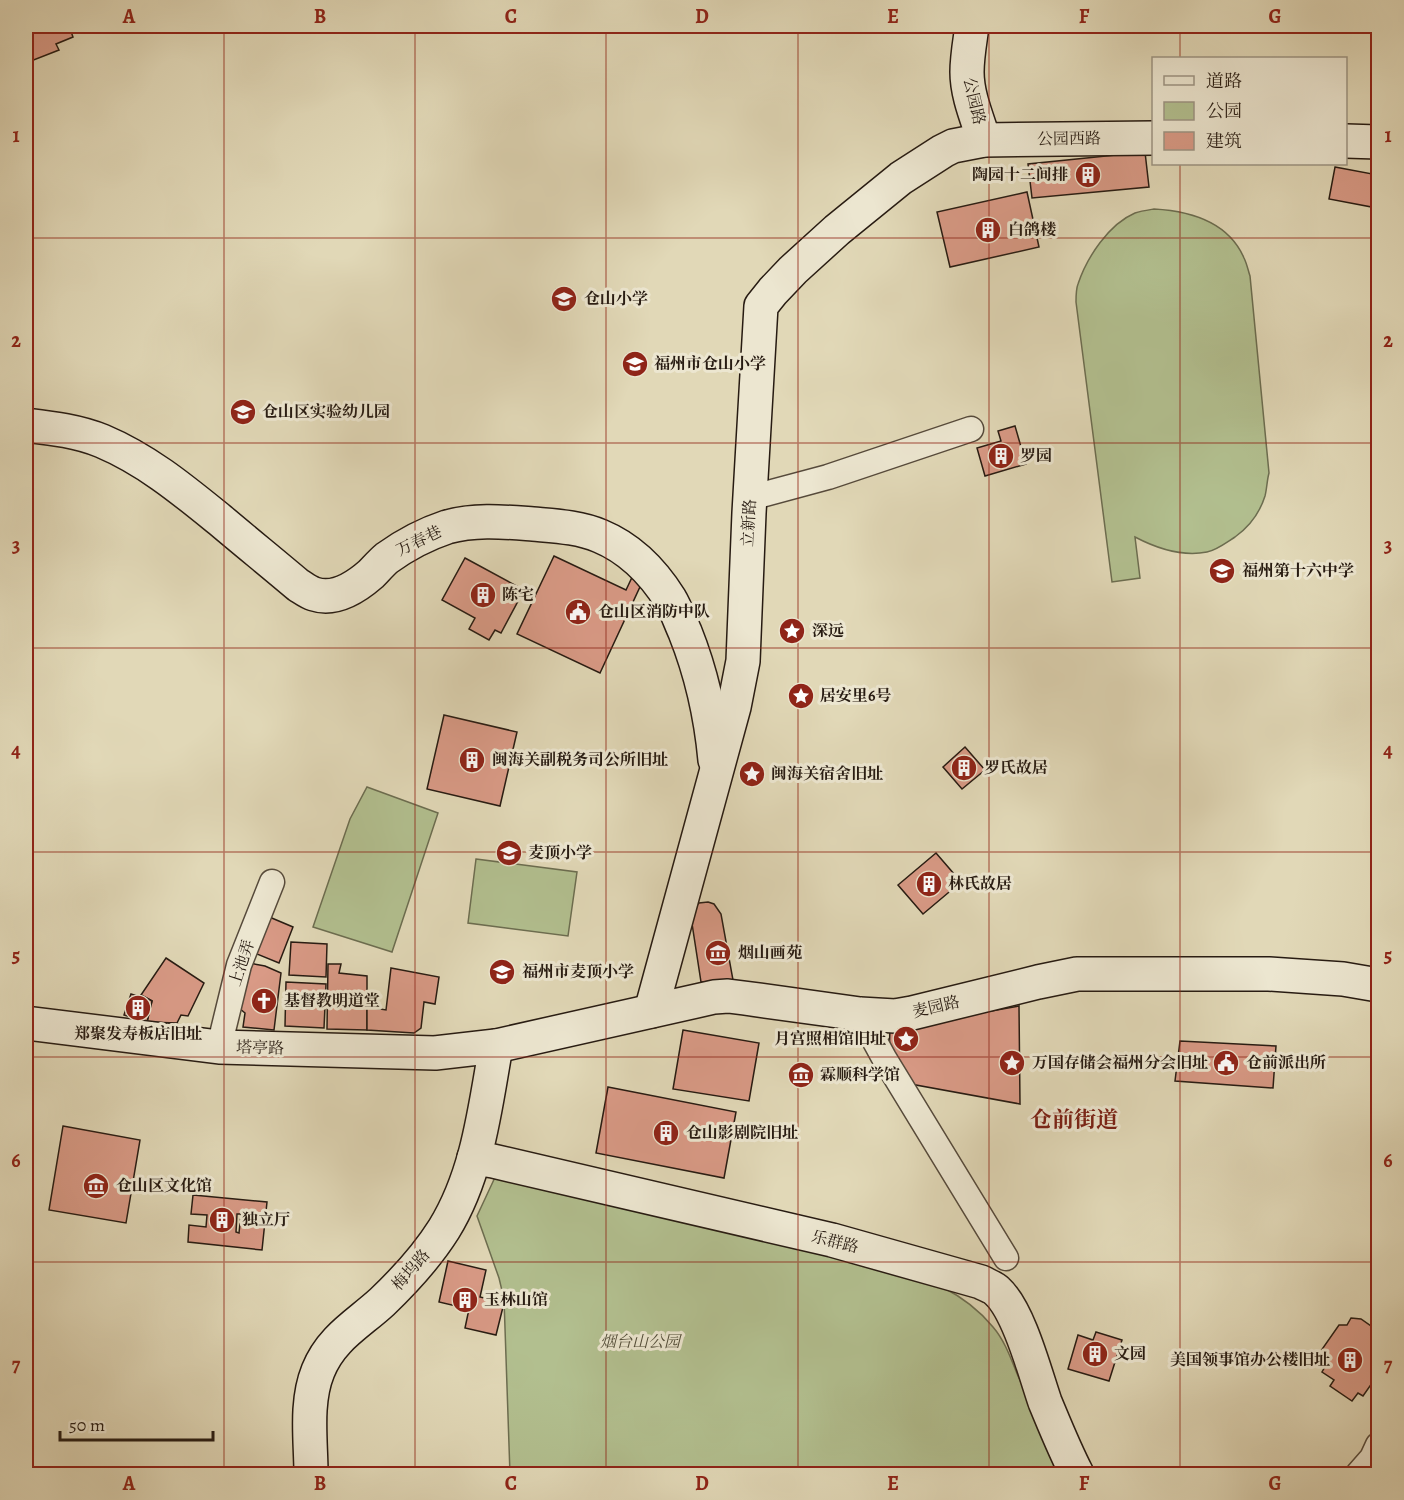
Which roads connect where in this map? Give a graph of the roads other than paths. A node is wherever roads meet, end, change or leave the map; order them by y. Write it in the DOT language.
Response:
graph roads {
  1 [pos="972,26"];
  2 [pos="1152,138"];
  3 [pos="984,140"];
  4 [pos="1347,141"];
  5 [pos="1378,142"];
  6 [pos="26,425"];
  7 [pos="971,429"];
  8 [pos="750,498"];
  9 [pos="716,774"];
  10 [pos="272,882"];
  11 [pos="1378,985"];
  12 [pos="651,1011"];
  13 [pos="860,1014"];
  14 [pos="26,1023"];
  15 [pos="496,1046"];
  16 [pos="219,1047"];
  17 [pos="474,1158"];
  18 [pos="1006,1258"];
  19 [pos="1378,1445"];
  20 [pos="311,1474"];
  21 [pos="1077,1474"];
  22 [pos="1358,1474"];
  1 -- 3 [label="street, 公园路"];
  2 -- 3 [label="street, 公园西路"];
  3 -- 8 [label="street, 立新路"];
  4 -- 5 [label="street"];
  6 -- 9 [label="street, 万春巷"];
  7 -- 8 [label="street"];
  8 -- 9 [label="street, 立新路"];
  9 -- 12 [label="street, 立新路"];
  10 -- 16 [label="street, 上池弄"];
  11 -- 13 [label="street, 麦园路"];
  12 -- 13 [label="street, 麦园路"];
  12 -- 15 [label="street, 麦园路"];
  13 -- 18 [label="street"];
  14 -- 16 [label="street, 塔亭路"];
  15 -- 16 [label="street, 塔亭路"];
  15 -- 17 [label="street, 梅坞路"];
  17 -- 20 [label="street, 梅坞路"];
  17 -- 21 [label="street, 乐群路"];
  19 -- 22 [label="street"];
}
